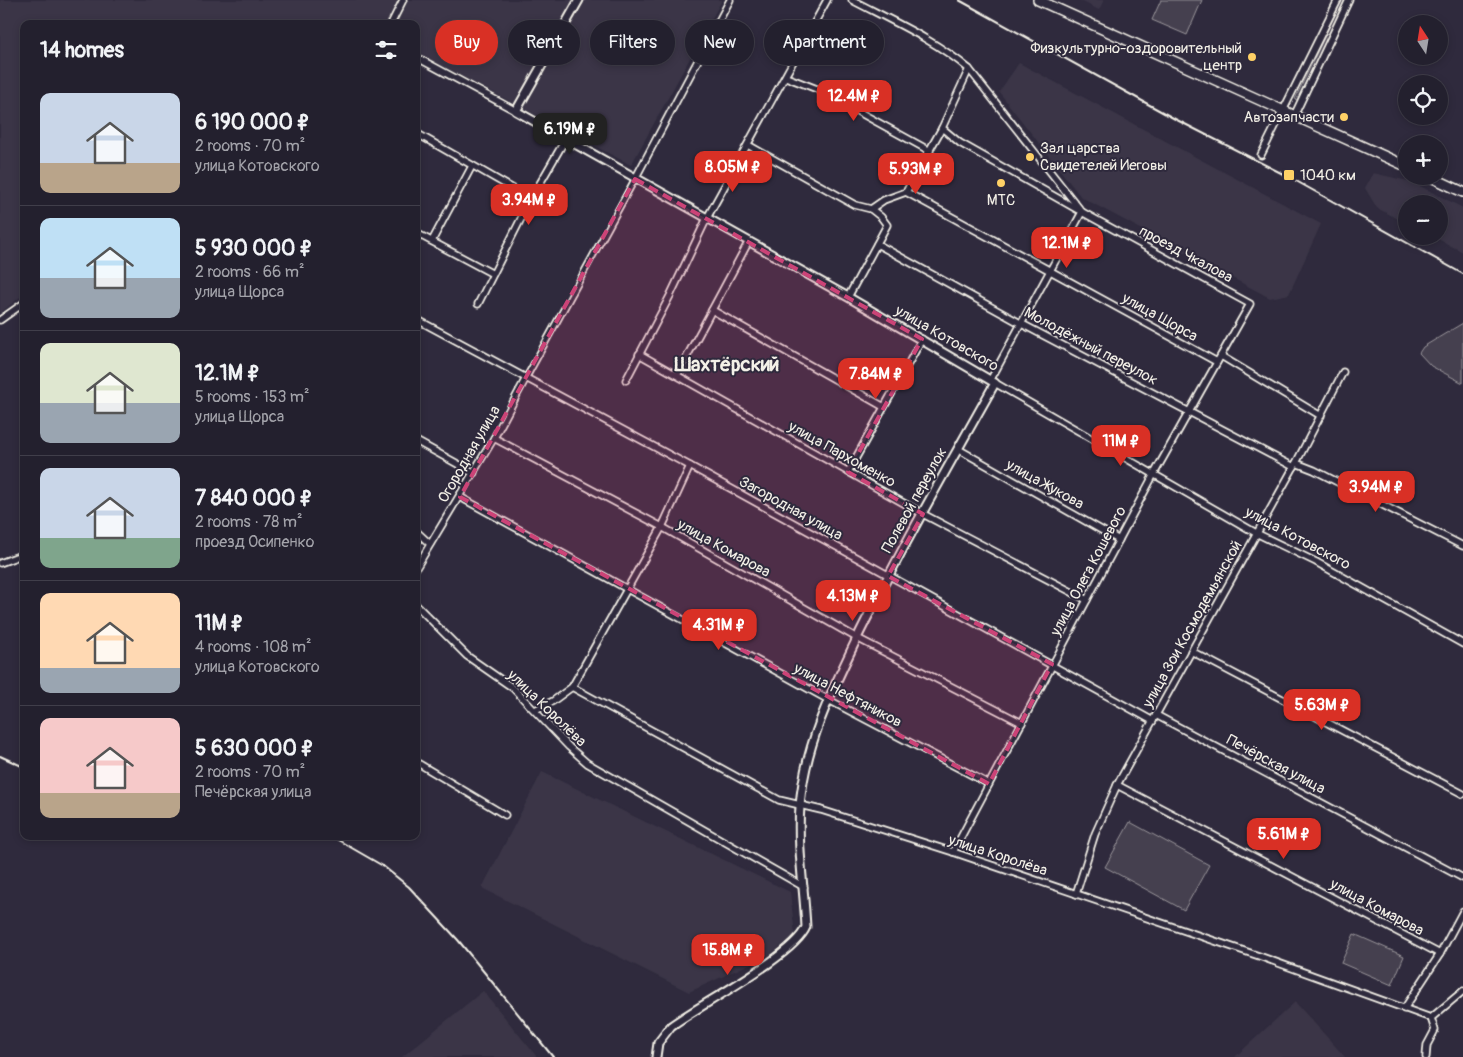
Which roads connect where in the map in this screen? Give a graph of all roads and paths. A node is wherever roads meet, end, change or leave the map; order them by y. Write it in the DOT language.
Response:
graph roads {
  1 [pos="403,0"];
  2 [pos="579,0"];
  3 [pos="730,0"];
  4 [pos="827,0"];
  5 [pos="852,0"];
  6 [pos="1038,0"];
  7 [pos="1338,0"];
  8 [pos="1349,0"];
  9 [pos="393,20"];
  10 [pos="420,59"];
  11 [pos="969,69"];
  12 [pos="786,77"];
  13 [pos="516,111"];
  14 [pos="1284,111"];
  15 [pos="1294,116"];
  16 [pos="942,128"];
  17 [pos="420,135"];
  18 [pos="565,140"];
  19 [pos="748,145"];
  20 [pos="930,151"];
  21 [pos="1261,155"];
  22 [pos="1398,162"];
  23 [pos="472,166"];
  24 [pos="635,179"];
  25 [pos="1448,185"];
  26 [pos="906,192"];
  27 [pos="1463,192"];
  28 [pos="531,199"];
  29 [pos="871,209"];
  30 [pos="1082,212"];
  31 [pos="707,218"];
  32 [pos="420,235"];
  33 [pos="432,241"];
  34 [pos="749,242"];
  35 [pos="877,244"];
  36 [pos="1049,271"];
  37 [pos="493,274"];
  38 [pos="848,297"];
  39 [pos="478,304"];
  40 [pos="1250,304"];
  41 [pos="20,306"];
  42 [pos="712,310"];
  43 [pos="0,320"];
  44 [pos="420,322"];
  45 [pos="1020,323"];
  46 [pos="922,339"];
  47 [pos="639,354"];
  48 [pos="1221,356"];
  49 [pos="1217,362"];
  50 [pos="1343,372"];
  51 [pos="677,375"];
  52 [pos="526,378"];
  53 [pos="626,380"];
  54 [pos="993,381"];
  55 [pos="884,407"];
  56 [pos="1190,414"];
  57 [pos="1321,416"];
  58 [pos="494,438"];
  59 [pos="420,443"];
  60 [pos="958,449"];
  61 [pos="1295,465"];
  62 [pos="690,466"];
  63 [pos="848,472"];
  64 [pos="474,473"];
  65 [pos="1154,474"];
  66 [pos="460,497"];
  67 [pos="923,514"];
  68 [pos="662,527"];
  69 [pos="1256,533"];
  70 [pos="420,535"];
  71 [pos="1120,540"];
  72 [pos="430,544"];
  73 [pos="1463,546"];
  74 [pos="20,556"];
  75 [pos="420,561"];
  76 [pos="0,563"];
  77 [pos="888,576"];
  78 [pos="628,588"];
  79 [pos="1087,600"];
  80 [pos="420,609"];
  81 [pos="857,638"];
  82 [pos="1463,644"];
  83 [pos="1191,651"];
  84 [pos="1052,664"];
  85 [pos="572,687"];
  86 [pos="827,699"];
  87 [pos="535,710"];
  88 [pos="1155,718"];
  89 [pos="1022,723"];
  90 [pos="420,764"];
  91 [pos="989,784"];
  92 [pos="1117,785"];
  93 [pos="1463,794"];
  94 [pos="800,806"];
  95 [pos="505,815"];
  96 [pos="952,852"];
  97 [pos="1463,878"];
  98 [pos="804,887"];
  99 [pos="1076,894"];
  100 [pos="1463,911"];
  101 [pos="1440,954"];
  102 [pos="1463,991"];
  103 [pos="1404,1009"];
  104 [pos="1431,1018"];
  105 [pos="656,1057"];
  106 [pos="1426,1057"];
  1 -- 9 [label="street"];
  2 -- 13 [label="street"];
  3 -- 24 [label="street"];
  4 -- 12 [label="street"];
  5 -- 11 [label="street, проезд Чкалова"];
  6 -- 14 [label="main road"];
  7 -- 14 [label="street"];
  8 -- 15 [label="street"];
  10 -- 13 [label="street, улица Котовского"];
  11 -- 16 [label="street"];
  11 -- 30 [label="street, проезд Чкалова"];
  12 -- 19 [label="street"];
  12 -- 20 [label="street"];
  13 -- 18 [label="street, улица Котовского"];
  14 -- 15 [label="main road"];
  14 -- 21 [label="street"];
  15 -- 22 [label="main road"];
  16 -- 20 [label="street"];
  16 -- 30 [label="street, проезд Чкалова"];
  17 -- 23 [label="street"];
  18 -- 24 [label="street, улица Котовского"];
  18 -- 28 [label="street"];
  19 -- 29 [label="street"];
  19 -- 31 [label="street"];
  20 -- 26 [label="street"];
  23 -- 28 [label="street"];
  23 -- 33 [label="street"];
  24 -- 31 [label="street, улица Котовского"];
  24 -- 52 [label="street"];
  25 -- 27 [label="main road"];
  26 -- 29 [label="street"];
  26 -- 36 [label="street, улица Щорса"];
  28 -- 37 [label="street"];
  29 -- 35 [label="street"];
  30 -- 36 [label="street, Полевой переулок"];
  30 -- 40 [label="street, проезд Чкалова"];
  31 -- 34 [label="street, улица Котовского"];
  31 -- 47 [label="street"];
  32 -- 33 [label="street"];
  33 -- 37 [label="street"];
  34 -- 38 [label="street, улица Котовского"];
  34 -- 42 [label="street"];
  35 -- 38 [label="street"];
  35 -- 45 [label="street, Молодёжный переулок"];
  36 -- 45 [label="street, Полевой переулок"];
  36 -- 49 [label="street, улица Щорса"];
  37 -- 39 [label="street"];
  38 -- 46 [label="street, улица Котовского"];
  40 -- 48 [label="street, улица Олега Кошевого"];
  41 -- 43 [label="street"];
  42 -- 51 [label="street"];
  42 -- 55 [label="street"];
  44 -- 52 [label="street, Загородная улица"];
  45 -- 54 [label="street, Полевой переулок"];
  45 -- 56 [label="street, Молодёжный переулок"];
  46 -- 54 [label="street, улица Котовского"];
  46 -- 55 [label="street"];
  47 -- 51 [label="street, улица Пархоменко"];
  47 -- 53 [label="street"];
  48 -- 49 [label="street, улица Олега Кошевого"];
  48 -- 57 [label="street"];
  49 -- 56 [label="street, улица Олега Кошевого"];
  50 -- 57 [label="street, улица Зои Космодемьянской"];
  51 -- 63 [label="street, улица Пархоменко"];
  52 -- 58 [label="street, Огородная улица"];
  52 -- 62 [label="street, Загородная улица"];
  54 -- 60 [label="street, Полевой переулок"];
  54 -- 65 [label="street, улица Котовского"];
  55 -- 63 [label="street"];
  56 -- 61 [label="street, Молодёжный переулок"];
  56 -- 65 [label="street, улица Олега Кошевого"];
  57 -- 61 [label="street, улица Зои Космодемьянской"];
  58 -- 64 [label="street, Огородная улица"];
  58 -- 68 [label="street, улица Комарова"];
  59 -- 64 [label="street"];
  60 -- 67 [label="street, Полевой переулок"];
  60 -- 71 [label="street, улица Жукова"];
  61 -- 69 [label="street, улица Зои Космодемьянской"];
  61 -- 73 [label="street"];
  62 -- 68 [label="street"];
  62 -- 77 [label="street, Загородная улица"];
  63 -- 67 [label="street, улица Пархоменко"];
  64 -- 66 [label="street, Огородная улица"];
  65 -- 69 [label="street, улица Котовского"];
  65 -- 71 [label="street, улица Олега Кошевого"];
  66 -- 72 [label="street, Огородная улица"];
  66 -- 78 [label="street, улица Нефтяников"];
  67 -- 77 [label="street, Полевой переулок"];
  67 -- 79 [label="street, улица Пархоменко"];
  68 -- 78 [label="street"];
  68 -- 81 [label="street, улица Комарова"];
  69 -- 82 [label="street, улица Котовского"];
  69 -- 83 [label="street, улица Зои Космодемьянской"];
  70 -- 72 [label="street"];
  71 -- 79 [label="street, улица Олега Кошевого"];
  72 -- 75 [label="street, Огородная улица"];
  74 -- 76 [label="street"];
  77 -- 81 [label="street, Полевой переулок"];
  77 -- 84 [label="street, Загородная улица"];
  78 -- 85 [label="street"];
  78 -- 86 [label="street, улица Нефтяников"];
  79 -- 84 [label="street, улица Олега Кошевого"];
  80 -- 87 [label="street, улица Королёва"];
  81 -- 86 [label="street, Полевой переулок"];
  81 -- 89 [label="street, улица Комарова"];
  83 -- 88 [label="street, улица Зои Космодемьянской"];
  83 -- 93 [label="street"];
  84 -- 88 [label="street, Загородная улица"];
  84 -- 89 [label="street, улица Олега Кошевого"];
  85 -- 87 [label="street"];
  85 -- 94 [label="street, улица Королёва"];
  86 -- 91 [label="street, улица Нефтяников"];
  86 -- 94 [label="street, Полевой переулок"];
  87 -- 98 [label="street, улица Королёва"];
  88 -- 92 [label="street, улица Зои Космодемьянской"];
  88 -- 97 [label="street, Печёрская улица"];
  89 -- 91 [label="street, улица Олега Кошевого"];
  90 -- 95 [label="street"];
  91 -- 96 [label="street, улица Олега Кошевого"];
  92 -- 99 [label="street, улица Зои Космодемьянской"];
  92 -- 101 [label="street, улица Комарова"];
  94 -- 96 [label="street, улица Королёва"];
  94 -- 98 [label="street, Полевой переулок"];
  96 -- 99 [label="street, улица Королёва"];
  98 -- 105 [label="street, Полевой переулок"];
  99 -- 103 [label="street, улица Королёва"];
  100 -- 101 [label="street"];
  101 -- 103 [label="street"];
  102 -- 104 [label="street"];
  103 -- 104 [label="street, улица Королёва"];
  104 -- 106 [label="street"];
}
